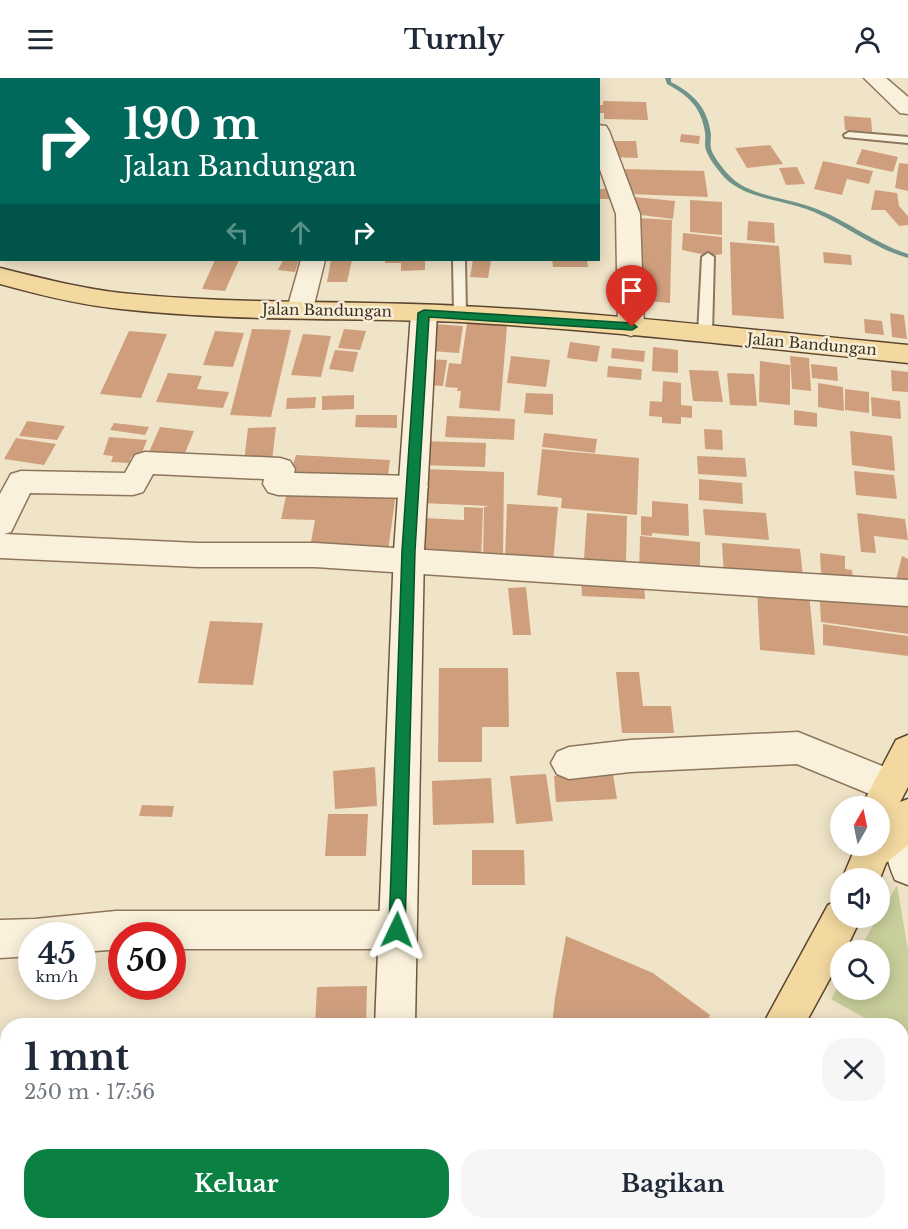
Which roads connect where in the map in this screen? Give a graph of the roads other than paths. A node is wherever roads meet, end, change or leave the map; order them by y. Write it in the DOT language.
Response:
graph roads {
  1 [pos="874,78"];
  2 [pos="903,99"];
  3 [pos="849,135"];
  4 [pos="600,137"];
  5 [pos="908,140"];
  6 [pos="708,257"];
  7 [pos="313,261"];
  8 [pos="459,261"];
  9 [pos="0,276"];
  10 [pos="300,309"];
  11 [pos="424,313"];
  12 [pos="460,314"];
  13 [pos="632,327"];
  14 [pos="705,334"];
  15 [pos="908,354"];
  16 [pos="413,487"];
  17 [pos="1,544"];
  18 [pos="408,560"];
  19 [pos="908,593"];
  20 [pos="908,752"];
  21 [pos="569,763"];
  22 [pos="848,796"];
  23 [pos="890,810"];
  24 [pos="890,839"];
  25 [pos="908,867"];
  26 [pos="836,928"];
  27 [pos="397,930"];
  28 [pos="96,932"];
  29 [pos="18,938"];
  30 [pos="0,939"];
  31 [pos="396,1018"];
  32 [pos="786,1018"];
  1 -- 2 [label="street"];
  3 -- 5 [label="lane"];
  4 -- 13 [label="street"];
  6 -- 14 [label="lane"];
  7 -- 10 [label="street"];
  8 -- 12 [label="lane"];
  9 -- 10 [label="main road, Jalan Bandungan"];
  10 -- 11 [label="main road, Jalan Bandungan"];
  11 -- 12 [label="main road, Jalan Bandungan"];
  11 -- 16 [label="street"];
  12 -- 13 [label="main road, Jalan Bandungan"];
  13 -- 14 [label="main road, Jalan Bandungan"];
  14 -- 15 [label="main road, Jalan Bandungan"];
  16 -- 17 [label="street"];
  16 -- 18 [label="street"];
  17 -- 18 [label="street"];
  18 -- 19 [label="street"];
  18 -- 27 [label="street"];
  20 -- 23 [label="main road"];
  21 -- 22 [label="street"];
  24 -- 25 [label="street"];
  26 -- 32 [label="main road"];
  27 -- 28 [label="street"];
  27 -- 31 [label="street"];
  29 -- 30 [label="street"];
}
